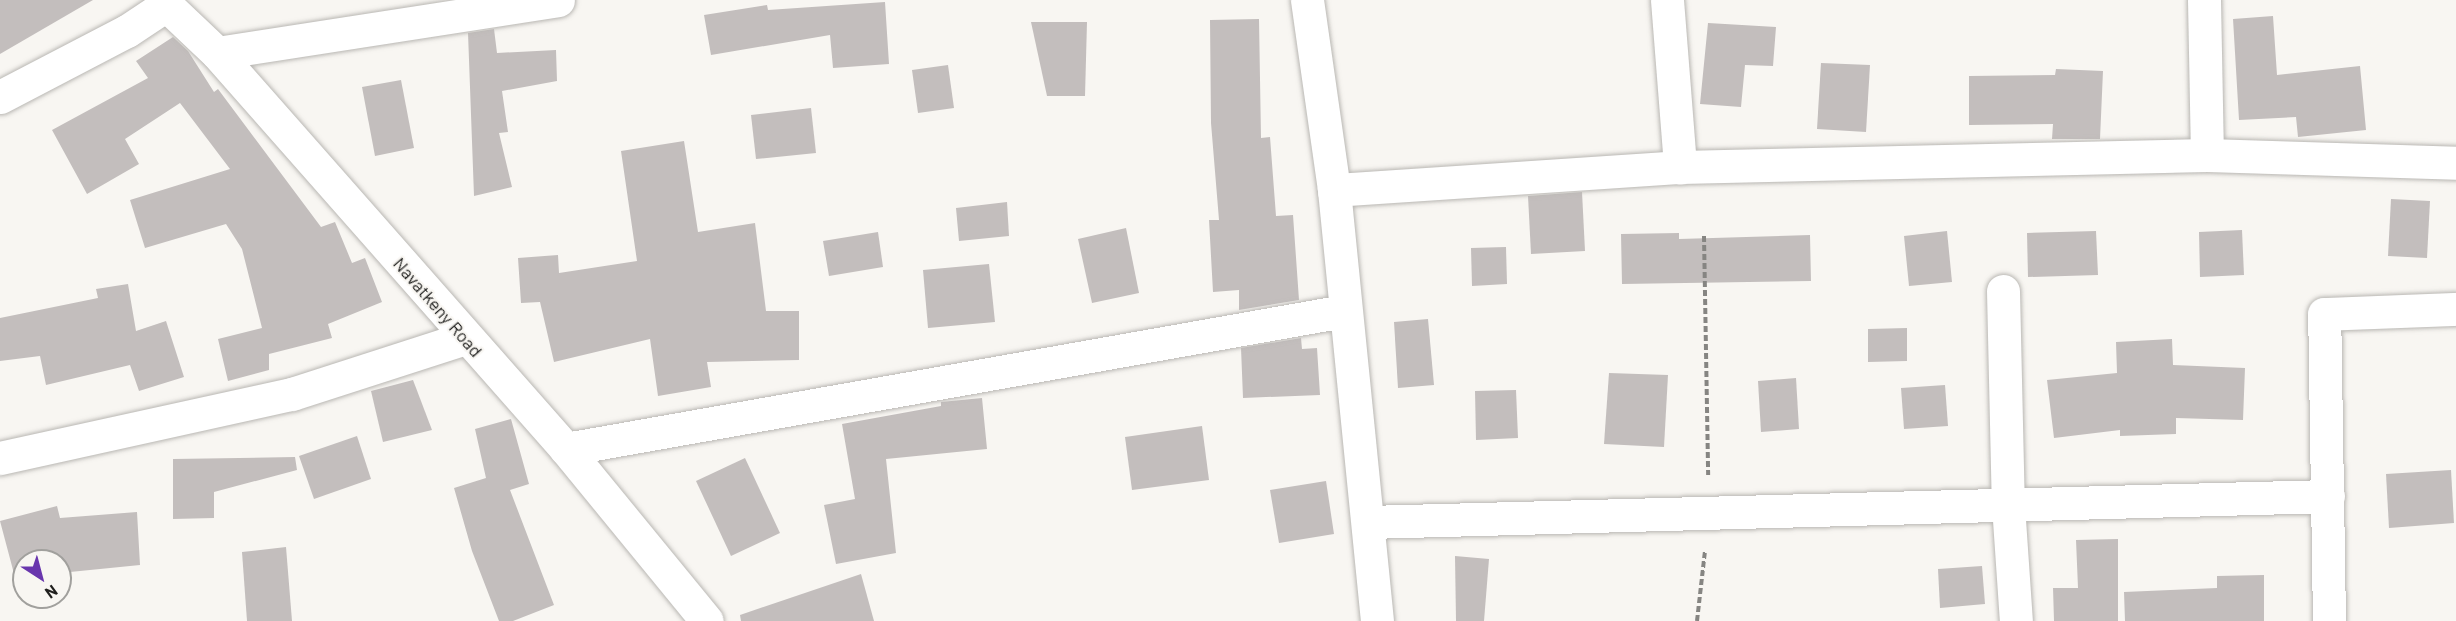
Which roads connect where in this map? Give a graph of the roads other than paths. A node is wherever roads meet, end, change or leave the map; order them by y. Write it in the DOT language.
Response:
graph roads {
  1 [pos="558,0"];
  2 [pos="1307,0"];
  3 [pos="1667,0"];
  4 [pos="2204,0"];
  5 [pos="163,2"];
  6 [pos="218,53"];
  7 [pos="0,97"];
  8 [pos="2207,155"];
  9 [pos="2456,163"];
  10 [pos="1680,167"];
  11 [pos="1334,190"];
  12 [pos="2003,291"];
  13 [pos="2456,309"];
  14 [pos="1344,311"];
  15 [pos="465,338"];
  16 [pos="566,449"];
  17 [pos="0,458"];
  18 [pos="2328,495"];
  19 [pos="2008,505"];
  20 [pos="1368,522"];
  21 [pos="707,621"];
  22 [pos="1377,621"];
  23 [pos="2016,621"];
  24 [pos="2329,621"];
  1 -- 6 [label="street"];
  2 -- 11 [label="street"];
  3 -- 10 [label="street"];
  4 -- 8 [label="street"];
  5 -- 6 [label="street, Navatkeny Road"];
  5 -- 7 [label="street"];
  6 -- 15 [label="street, Navatkeny Road"];
  8 -- 9 [label="street"];
  8 -- 10 [label="street"];
  10 -- 11 [label="street"];
  11 -- 14 [label="street"];
  12 -- 19 [label="street"];
  13 -- 18 [label="street"];
  14 -- 16 [label="street"];
  14 -- 20 [label="street"];
  15 -- 16 [label="street, Navatkeny Road"];
  15 -- 17 [label="street"];
  16 -- 21 [label="street, Navatkeny Road"];
  18 -- 19 [label="street"];
  18 -- 24 [label="street"];
  19 -- 20 [label="street"];
  19 -- 23 [label="street"];
  20 -- 22 [label="street"];
}
